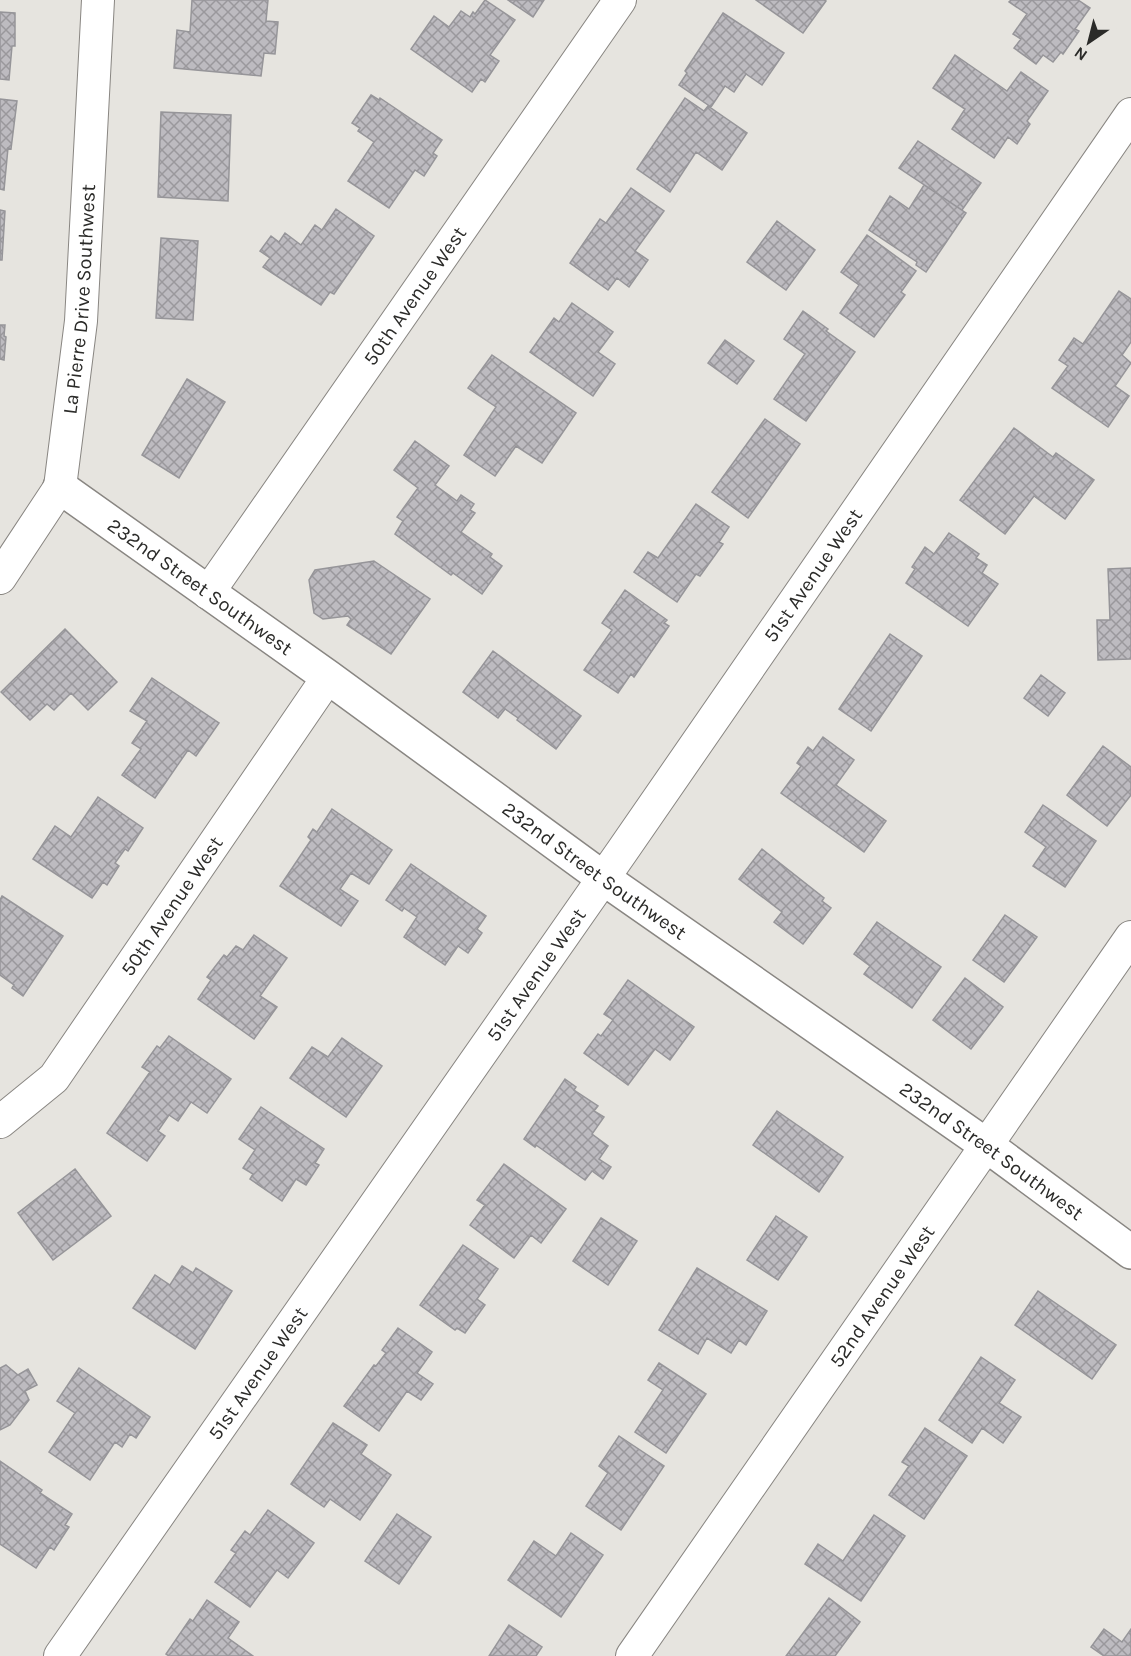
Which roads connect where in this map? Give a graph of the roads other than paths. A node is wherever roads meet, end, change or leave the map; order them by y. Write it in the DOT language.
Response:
graph roads {
  1 [pos="98,0"];
  2 [pos="620,0"];
  3 [pos="1131,114"];
  4 [pos="60,487"];
  5 [pos="0,578"];
  6 [pos="208,593"];
  7 [pos="328,677"];
  8 [pos="603,878"];
  9 [pos="1131,937"];
  10 [pos="0,1122"];
  11 [pos="986,1145"];
  12 [pos="1131,1252"];
  13 [pos="60,1656"];
  14 [pos="632,1656"];
  1 -- 4 [label="street, La Pierre Drive Southwest"];
  2 -- 6 [label="street, 50th Avenue West"];
  3 -- 8 [label="street, 51st Avenue West"];
  4 -- 5 [label="street, La Pierre Drive Southwest"];
  4 -- 6 [label="street, 232nd Street Southwest"];
  6 -- 7 [label="street, 232nd Street Southwest"];
  7 -- 8 [label="street, 232nd Street Southwest"];
  7 -- 10 [label="street, 50th Avenue West"];
  8 -- 11 [label="street, 232nd Street Southwest"];
  8 -- 13 [label="street, 51st Avenue West"];
  9 -- 11 [label="street, 52nd Avenue West"];
  11 -- 12 [label="street, 232nd Street Southwest"];
  11 -- 14 [label="street, 52nd Avenue West"];
}
